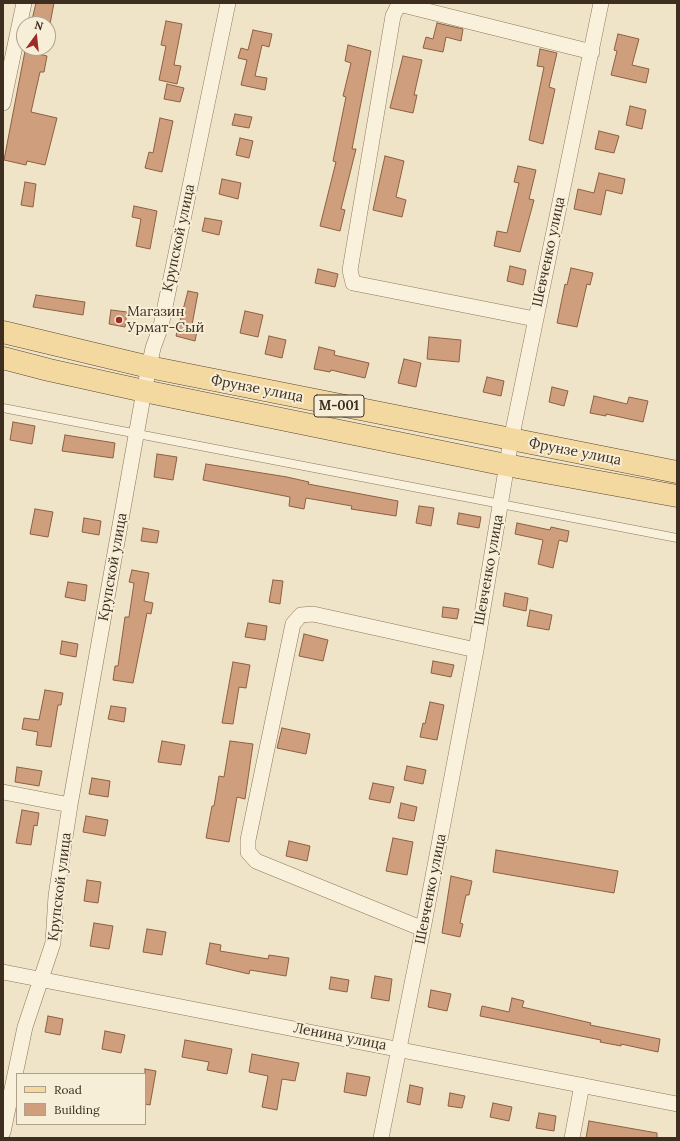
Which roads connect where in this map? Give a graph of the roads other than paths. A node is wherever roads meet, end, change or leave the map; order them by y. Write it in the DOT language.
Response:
graph roads {
  1 [pos="24,3"];
  2 [pos="228,3"];
  3 [pos="601,3"];
  4 [pos="592,52"];
  5 [pos="3,104"];
  6 [pos="535,319"];
  7 [pos="3,332"];
  8 [pos="3,358"];
  9 [pos="149,367"];
  10 [pos="144,391"];
  11 [pos="3,408"];
  12 [pos="137,432"];
  13 [pos="511,440"];
  14 [pos="506,465"];
  15 [pos="677,472"];
  16 [pos="677,496"];
  17 [pos="500,504"];
  18 [pos="677,538"];
  19 [pos="476,650"];
  20 [pos="3,792"];
  21 [pos="70,805"];
  22 [pos="423,929"];
  23 [pos="3,972"];
  24 [pos="41,979"];
  25 [pos="399,1048"];
  26 [pos="582,1085"];
  27 [pos="677,1104"];
  28 [pos="3,1132"];
  29 [pos="380,1138"];
  30 [pos="572,1138"];
  1 -- 5 [label="street"];
  2 -- 9 [label="street, Крупской улица"];
  3 -- 4 [label="street, Шевченко улица"];
  4 -- 6 [label="street, Шевченко улица"];
  4 -- 6 [label="street"];
  6 -- 13 [label="street, Шевченко улица"];
  7 -- 9 [label="main road, Фрунзе улица / M-001"];
  8 -- 10 [label="main road, Фрунзе улица / M-001"];
  9 -- 10 [label="street, Крупской улица"];
  9 -- 13 [label="main road, Фрунзе улица / M-001"];
  10 -- 12 [label="street, Крупской улица"];
  10 -- 14 [label="main road, Фрунзе улица / M-001"];
  11 -- 12 [label="lane"];
  12 -- 17 [label="lane"];
  12 -- 21 [label="street, Крупской улица"];
  13 -- 14 [label="street, Шевченко улица"];
  13 -- 15 [label="main road, Фрунзе улица / M-001"];
  14 -- 16 [label="main road, Фрунзе улица / M-001"];
  14 -- 17 [label="street, Шевченко улица"];
  17 -- 18 [label="lane"];
  17 -- 19 [label="street, Шевченко улица"];
  19 -- 22 [label="street, Шевченко улица"];
  19 -- 22 [label="street"];
  20 -- 21 [label="street"];
  21 -- 24 [label="street, Крупской улица"];
  22 -- 25 [label="street, Шевченко улица"];
  23 -- 24 [label="street, Ленина улица"];
  24 -- 25 [label="street, Ленина улица"];
  24 -- 28 [label="street, Крупской улица"];
  25 -- 26 [label="street, Ленина улица"];
  25 -- 29 [label="street, Шевченко улица"];
  26 -- 27 [label="street, Ленина улица"];
  26 -- 30 [label="street"];
}
